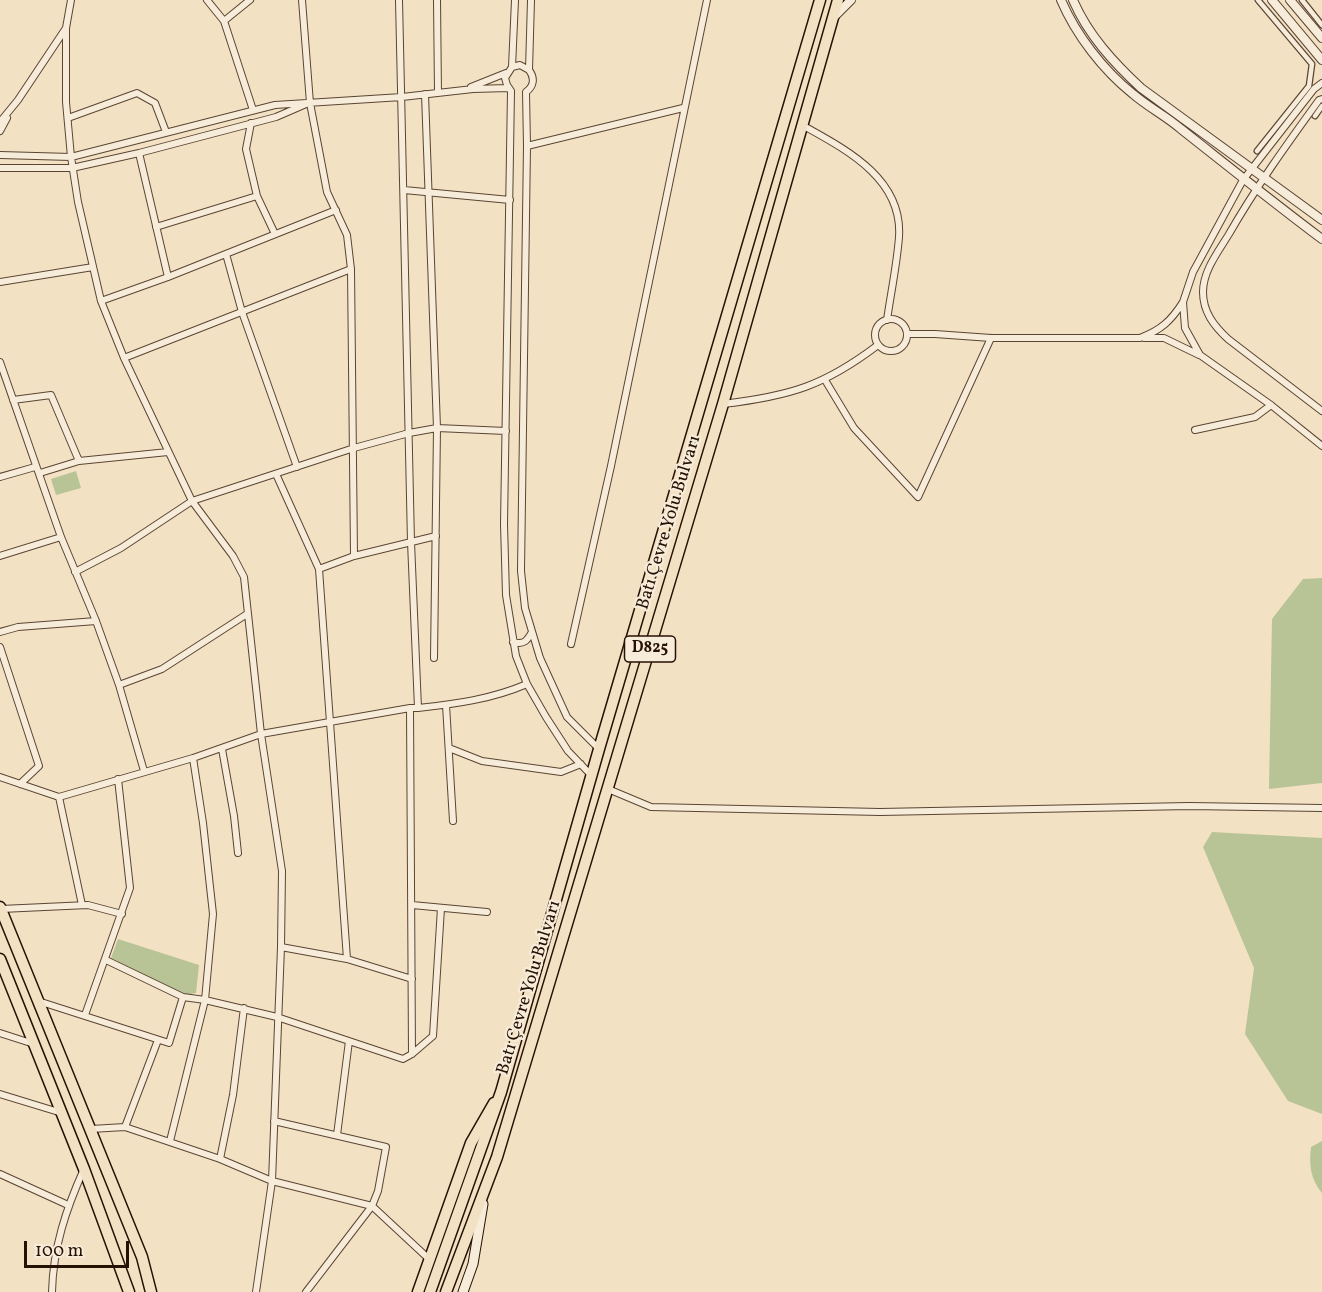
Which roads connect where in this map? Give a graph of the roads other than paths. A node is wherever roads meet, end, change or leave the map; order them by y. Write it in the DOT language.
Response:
graph roads {
  1 [pos="70,0"];
  2 [pos="207,0"];
  3 [pos="250,0"];
  4 [pos="302,0"];
  5 [pos="399,0"];
  6 [pos="437,0"];
  7 [pos="515,0"];
  8 [pos="531,0"];
  9 [pos="707,0"];
  10 [pos="838,0"];
  11 [pos="851,0"];
  12 [pos="1061,0"];
  13 [pos="1073,0"];
  14 [pos="1258,0"];
  15 [pos="1272,0"];
  16 [pos="1290,0"];
  17 [pos="1302,0"];
  18 [pos="819,1"];
  19 [pos="832,19"];
  20 [pos="224,21"];
  21 [pos="1322,25"];
  22 [pos="66,28"];
  23 [pos="1322,38"];
  24 [pos="1322,60"];
  25 [pos="512,67"];
  26 [pos="529,70"];
  27 [pos="507,74"];
  28 [pos="1322,83"];
  29 [pos="464,90"];
  30 [pos="510,90"];
  31 [pos="526,92"];
  32 [pos="438,93"];
  33 [pos="424,94"];
  34 [pos="402,97"];
  35 [pos="1322,99"];
  36 [pos="310,103"];
  37 [pos="14,104"];
  38 [pos="1322,106"];
  39 [pos="683,108"];
  40 [pos="253,110"];
  41 [pos="1315,116"];
  42 [pos="68,118"];
  43 [pos="0,122"];
  44 [pos="250,123"];
  45 [pos="802,125"];
  46 [pos="0,131"];
  47 [pos="166,132"];
  48 [pos="527,146"];
  49 [pos="1257,151"];
  50 [pos="139,153"];
  51 [pos="0,155"];
  52 [pos="71,157"];
  53 [pos="0,168"];
  54 [pos="72,168"];
  55 [pos="1250,169"];
  56 [pos="1263,177"];
  57 [pos="1243,180"];
  58 [pos="1255,189"];
  59 [pos="404,190"];
  60 [pos="428,192"];
  61 [pos="257,196"];
  62 [pos="510,200"];
  63 [pos="336,210"];
  64 [pos="1322,220"];
  65 [pos="156,227"];
  66 [pos="275,234"];
  67 [pos="1322,239"];
  68 [pos="226,254"];
  69 [pos="93,267"];
  70 [pos="351,269"];
  71 [pos="168,277"];
  72 [pos="0,282"];
  73 [pos="101,301"];
  74 [pos="1183,302"];
  75 [pos="242,312"];
  76 [pos="887,320"];
  77 [pos="908,334"];
  78 [pos="991,338"];
  79 [pos="1140,338"];
  80 [pos="878,345"];
  81 [pos="1200,355"];
  82 [pos="124,358"];
  83 [pos="0,362"];
  84 [pos="825,380"];
  85 [pos="13,400"];
  86 [pos="723,404"];
  87 [pos="1271,405"];
  88 [pos="1322,411"];
  89 [pos="437,428"];
  90 [pos="1195,430"];
  91 [pos="506,431"];
  92 [pos="409,433"];
  93 [pos="1322,446"];
  94 [pos="354,448"];
  95 [pos="168,452"];
  96 [pos="79,461"];
  97 [pos="36,467"];
  98 [pos="297,467"];
  99 [pos="40,473"];
  100 [pos="276,474"];
  101 [pos="0,477"];
  102 [pos="192,501"];
  103 [pos="436,536"];
  104 [pos="61,537"];
  105 [pos="411,542"];
  106 [pos="0,556"];
  107 [pos="354,556"];
  108 [pos="319,569"];
  109 [pos="75,572"];
  110 [pos="247,614"];
  111 [pos="96,621"];
  112 [pos="0,632"];
  113 [pos="532,632"];
  114 [pos="513,642"];
  115 [pos="571,644"];
  116 [pos="0,647"];
  117 [pos="434,658"];
  118 [pos="527,684"];
  119 [pos="119,686"];
  120 [pos="446,705"];
  121 [pos="414,708"];
  122 [pos="330,721"];
  123 [pos="261,734"];
  124 [pos="449,748"];
  125 [pos="222,749"];
  126 [pos="599,749"];
  127 [pos="193,758"];
  128 [pos="581,765"];
  129 [pos="144,771"];
  130 [pos="591,775"];
  131 [pos="0,777"];
  132 [pos="118,779"];
  133 [pos="20,784"];
  134 [pos="608,789"];
  135 [pos="59,797"];
  136 [pos="1322,808"];
  137 [pos="453,821"];
  138 [pos="237,854"];
  139 [pos="82,905"];
  140 [pos="412,905"];
  141 [pos="0,908"];
  142 [pos="441,908"];
  143 [pos="487,912"];
  144 [pos="122,914"];
  145 [pos="281,947"];
  146 [pos="0,959"];
  147 [pos="347,959"];
  148 [pos="106,960"];
  149 [pos="412,979"];
  150 [pos="183,997"];
  151 [pos="37,1000"];
  152 [pos="206,1000"];
  153 [pos="244,1008"];
  154 [pos="85,1015"];
  155 [pos="277,1017"];
  156 [pos="0,1032"];
  157 [pos="158,1040"];
  158 [pos="349,1041"];
  159 [pos="34,1044"];
  160 [pos="412,1054"];
  161 [pos="501,1092"];
  162 [pos="0,1094"];
  163 [pos="62,1113"];
  164 [pos="274,1121"];
  165 [pos="125,1127"];
  166 [pos="90,1129"];
  167 [pos="337,1135"];
  168 [pos="170,1141"];
  169 [pos="220,1159"];
  170 [pos="84,1169"];
  171 [pos="0,1174"];
  172 [pos="487,1180"];
  173 [pos="272,1181"];
  174 [pos="68,1205"];
  175 [pos="372,1206"];
  176 [pos="429,1259"];
  177 [pos="52,1292"];
  178 [pos="129,1292"];
  179 [pos="151,1292"];
  180 [pos="256,1292"];
  181 [pos="306,1292"];
  182 [pos="418,1292"];
  183 [pos="430,1292"];
  184 [pos="446,1292"];
  185 [pos="463,1292"];
  1 -- 22 [label="street"];
  2 -- 20 [label="street"];
  3 -- 20 [label="street"];
  4 -- 36 [label="street"];
  5 -- 34 [label="street"];
  6 -- 32 [label="street"];
  7 -- 25 [label="street"];
  8 -- 26 [label="street"];
  9 -- 39 [label="street"];
  10 -- 19 [label="main road, Batı Çevre Yolu Bulvarı / D825"];
  11 -- 19 [label="street"];
  12 -- 57 [label="street"];
  13 -- 55 [label="street"];
  14 -- 49 [label="street"];
  15 -- 24 [label="street"];
  16 -- 23 [label="street"];
  17 -- 21 [label="street"];
  18 -- 126 [label="main road, Batı Çevre Yolu Bulvarı / D825"];
  19 -- 45 [label="main road, Batı Çevre Yolu Bulvarı / D825"];
  20 -- 40 [label="street"];
  22 -- 37 [label="street"];
  22 -- 42 [label="street"];
  25 -- 26 [label="street"];
  25 -- 27 [label="street"];
  26 -- 31 [label="street"];
  27 -- 29 [label="street"];
  27 -- 30 [label="street"];
  28 -- 55 [label="street"];
  29 -- 30 [label="street"];
  29 -- 32 [label="street"];
  30 -- 31 [label="street"];
  30 -- 62 [label="street"];
  31 -- 48 [label="street"];
  32 -- 33 [label="street"];
  33 -- 34 [label="street"];
  33 -- 60 [label="street"];
  34 -- 36 [label="street"];
  34 -- 59 [label="street"];
  35 -- 56 [label="street"];
  36 -- 40 [label="street"];
  36 -- 44 [label="street"];
  36 -- 63 [label="street"];
  37 -- 43 [label="street"];
  37 -- 46 [label="street"];
  38 -- 41 [label="street"];
  39 -- 48 [label="street"];
  39 -- 115 [label="street"];
  40 -- 47 [label="street"];
  42 -- 47 [label="street"];
  42 -- 52 [label="street"];
  44 -- 50 [label="street"];
  44 -- 61 [label="street"];
  45 -- 76 [label="street"];
  45 -- 86 [label="main road, Batı Çevre Yolu Bulvarı / D825"];
  47 -- 52 [label="street"];
  48 -- 113 [label="street"];
  50 -- 54 [label="street"];
  50 -- 65 [label="street"];
  51 -- 52 [label="street"];
  52 -- 54 [label="street"];
  53 -- 54 [label="street"];
  54 -- 69 [label="street"];
  55 -- 56 [label="street"];
  55 -- 57 [label="street"];
  56 -- 58 [label="street"];
  56 -- 64 [label="street"];
  57 -- 58 [label="street"];
  57 -- 74 [label="street"];
  58 -- 67 [label="street"];
  58 -- 88 [label="street"];
  59 -- 60 [label="street"];
  59 -- 92 [label="street"];
  60 -- 62 [label="street"];
  60 -- 89 [label="street"];
  61 -- 65 [label="street"];
  61 -- 66 [label="street"];
  62 -- 91 [label="street"];
  63 -- 66 [label="street"];
  63 -- 70 [label="street"];
  65 -- 71 [label="street"];
  66 -- 68 [label="street"];
  68 -- 71 [label="street"];
  68 -- 75 [label="street"];
  69 -- 72 [label="street"];
  69 -- 73 [label="street"];
  70 -- 75 [label="street"];
  70 -- 94 [label="street"];
  71 -- 73 [label="street"];
  73 -- 82 [label="street"];
  74 -- 79 [label="street"];
  74 -- 81 [label="street"];
  75 -- 82 [label="street"];
  75 -- 98 [label="street"];
  76 -- 77 [label="street"];
  76 -- 80 [label="street"];
  77 -- 78 [label="street"];
  77 -- 80 [label="street"];
  78 -- 79 [label="street"];
  78 -- 84 [label="street"];
  79 -- 81 [label="street"];
  80 -- 84 [label="street"];
  81 -- 87 [label="street"];
  82 -- 95 [label="street"];
  83 -- 85 [label="street"];
  84 -- 86 [label="street"];
  85 -- 96 [label="street"];
  85 -- 97 [label="street"];
  86 -- 134 [label="main road, Batı Çevre Yolu Bulvarı / D825"];
  87 -- 90 [label="street"];
  87 -- 93 [label="street"];
  89 -- 91 [label="street"];
  89 -- 92 [label="street"];
  89 -- 103 [label="street"];
  91 -- 114 [label="street"];
  92 -- 94 [label="street"];
  92 -- 105 [label="street"];
  94 -- 98 [label="street"];
  94 -- 107 [label="street"];
  95 -- 96 [label="street"];
  95 -- 102 [label="street"];
  96 -- 99 [label="street"];
  97 -- 99 [label="street"];
  97 -- 101 [label="street"];
  98 -- 100 [label="street"];
  99 -- 104 [label="street"];
  100 -- 102 [label="street"];
  100 -- 108 [label="street"];
  102 -- 109 [label="street"];
  102 -- 110 [label="street"];
  103 -- 105 [label="street"];
  103 -- 117 [label="street"];
  104 -- 106 [label="street"];
  104 -- 109 [label="street"];
  105 -- 107 [label="street"];
  105 -- 121 [label="street"];
  107 -- 108 [label="street"];
  108 -- 122 [label="street"];
  109 -- 111 [label="street"];
  110 -- 119 [label="street"];
  110 -- 123 [label="street"];
  111 -- 112 [label="street"];
  111 -- 119 [label="street"];
  113 -- 114 [label="street"];
  113 -- 126 [label="street"];
  114 -- 118 [label="street"];
  116 -- 133 [label="street"];
  118 -- 120 [label="street"];
  118 -- 128 [label="street"];
  119 -- 129 [label="street"];
  120 -- 121 [label="street"];
  120 -- 124 [label="street"];
  121 -- 122 [label="street"];
  121 -- 140 [label="street"];
  122 -- 123 [label="street"];
  122 -- 147 [label="street"];
  123 -- 125 [label="street"];
  123 -- 145 [label="street"];
  124 -- 128 [label="street"];
  124 -- 137 [label="street"];
  125 -- 127 [label="street"];
  125 -- 138 [label="street"];
  126 -- 130 [label="main road, Batı Çevre Yolu Bulvarı / D825"];
  127 -- 129 [label="street"];
  127 -- 152 [label="street"];
  128 -- 130 [label="street"];
  129 -- 132 [label="street"];
  130 -- 161 [label="main road, Batı Çevre Yolu Bulvarı / D825"];
  131 -- 133 [label="street"];
  132 -- 135 [label="street"];
  132 -- 144 [label="street"];
  133 -- 135 [label="street"];
  134 -- 136 [label="street"];
  134 -- 172 [label="main road, Batı Çevre Yolu Bulvarı / D825"];
  135 -- 139 [label="street"];
  139 -- 141 [label="street"];
  139 -- 144 [label="street"];
  140 -- 142 [label="street"];
  140 -- 149 [label="street"];
  141 -- 151 [label="main road"];
  142 -- 143 [label="street"];
  142 -- 160 [label="street"];
  144 -- 148 [label="street"];
  145 -- 147 [label="street"];
  145 -- 155 [label="street"];
  146 -- 159 [label="main road"];
  147 -- 149 [label="street"];
  148 -- 150 [label="street"];
  148 -- 154 [label="street"];
  149 -- 160 [label="street"];
  150 -- 152 [label="street"];
  150 -- 157 [label="street"];
  151 -- 154 [label="street"];
  151 -- 166 [label="main road"];
  152 -- 153 [label="street"];
  152 -- 168 [label="street"];
  153 -- 155 [label="street"];
  153 -- 169 [label="street"];
  154 -- 157 [label="street"];
  155 -- 158 [label="street"];
  155 -- 164 [label="street"];
  156 -- 159 [label="street"];
  157 -- 165 [label="street"];
  158 -- 160 [label="street"];
  158 -- 167 [label="street"];
  159 -- 163 [label="main road"];
  161 -- 176 [label="main road"];
  161 -- 183 [label="main road, Batı Çevre Yolu Bulvarı / D825"];
  162 -- 163 [label="street"];
  163 -- 170 [label="main road"];
  164 -- 167 [label="street"];
  164 -- 173 [label="street"];
  165 -- 166 [label="street"];
  165 -- 168 [label="street"];
  166 -- 179 [label="main road"];
  167 -- 175 [label="street"];
  168 -- 169 [label="street"];
  169 -- 173 [label="street"];
  170 -- 174 [label="street"];
  170 -- 178 [label="main road"];
  171 -- 174 [label="street"];
  172 -- 184 [label="main road, Batı Çevre Yolu Bulvarı / D825"];
  172 -- 185 [label="main road"];
  173 -- 175 [label="street"];
  173 -- 180 [label="street"];
  174 -- 177 [label="street"];
  175 -- 176 [label="street"];
  175 -- 181 [label="street"];
  176 -- 182 [label="main road"];
}
